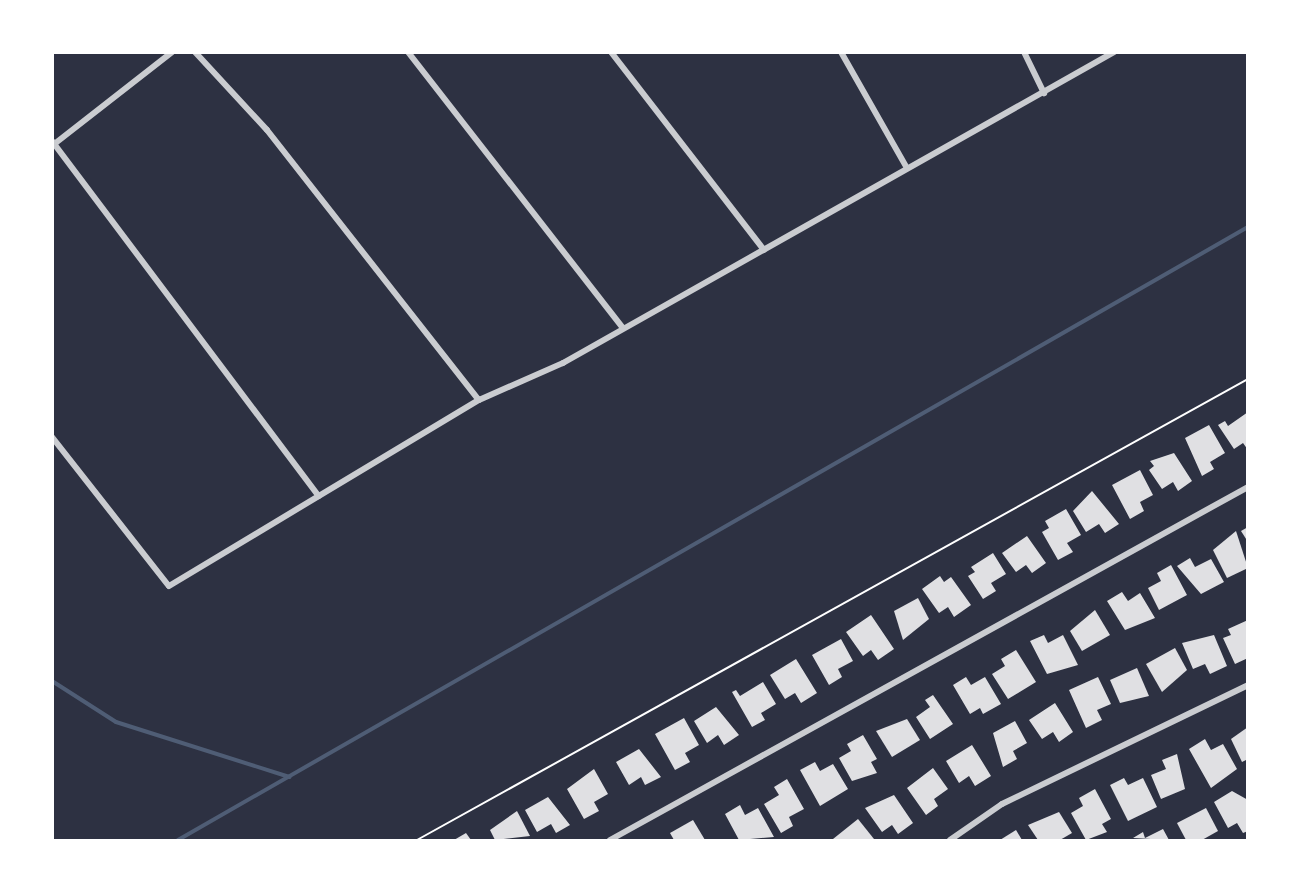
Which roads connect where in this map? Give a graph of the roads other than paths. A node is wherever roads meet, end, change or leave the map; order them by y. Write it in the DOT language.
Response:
graph roads {
  1 [pos="172,52"];
  2 [pos="195,52"];
  3 [pos="408,52"];
  4 [pos="611,52"];
  5 [pos="841,52"];
  6 [pos="1024,52"];
  7 [pos="1114,52"];
  8 [pos="1044,93"];
  9 [pos="53,143"];
  10 [pos="907,168"];
  11 [pos="764,250"];
  12 [pos="623,328"];
  13 [pos="479,400"];
  14 [pos="52,437"];
  15 [pos="1248,487"];
  16 [pos="319,496"];
  17 [pos="1248,686"];
  18 [pos="619,838"];
  19 [pos="610,840"];
  20 [pos="950,840"];
  1 -- 9 [label="street"];
  2 -- 13 [label="street"];
  3 -- 12 [label="street"];
  4 -- 11 [label="street"];
  5 -- 10 [label="street"];
  6 -- 8 [label="street"];
  7 -- 8 [label="street"];
  8 -- 10 [label="street"];
  9 -- 16 [label="street"];
  10 -- 11 [label="street"];
  11 -- 12 [label="street"];
  12 -- 13 [label="street"];
  13 -- 16 [label="street"];
  14 -- 16 [label="street"];
  15 -- 18 [label="street"];
  17 -- 20 [label="street"];
  18 -- 19 [label="street"];
}
